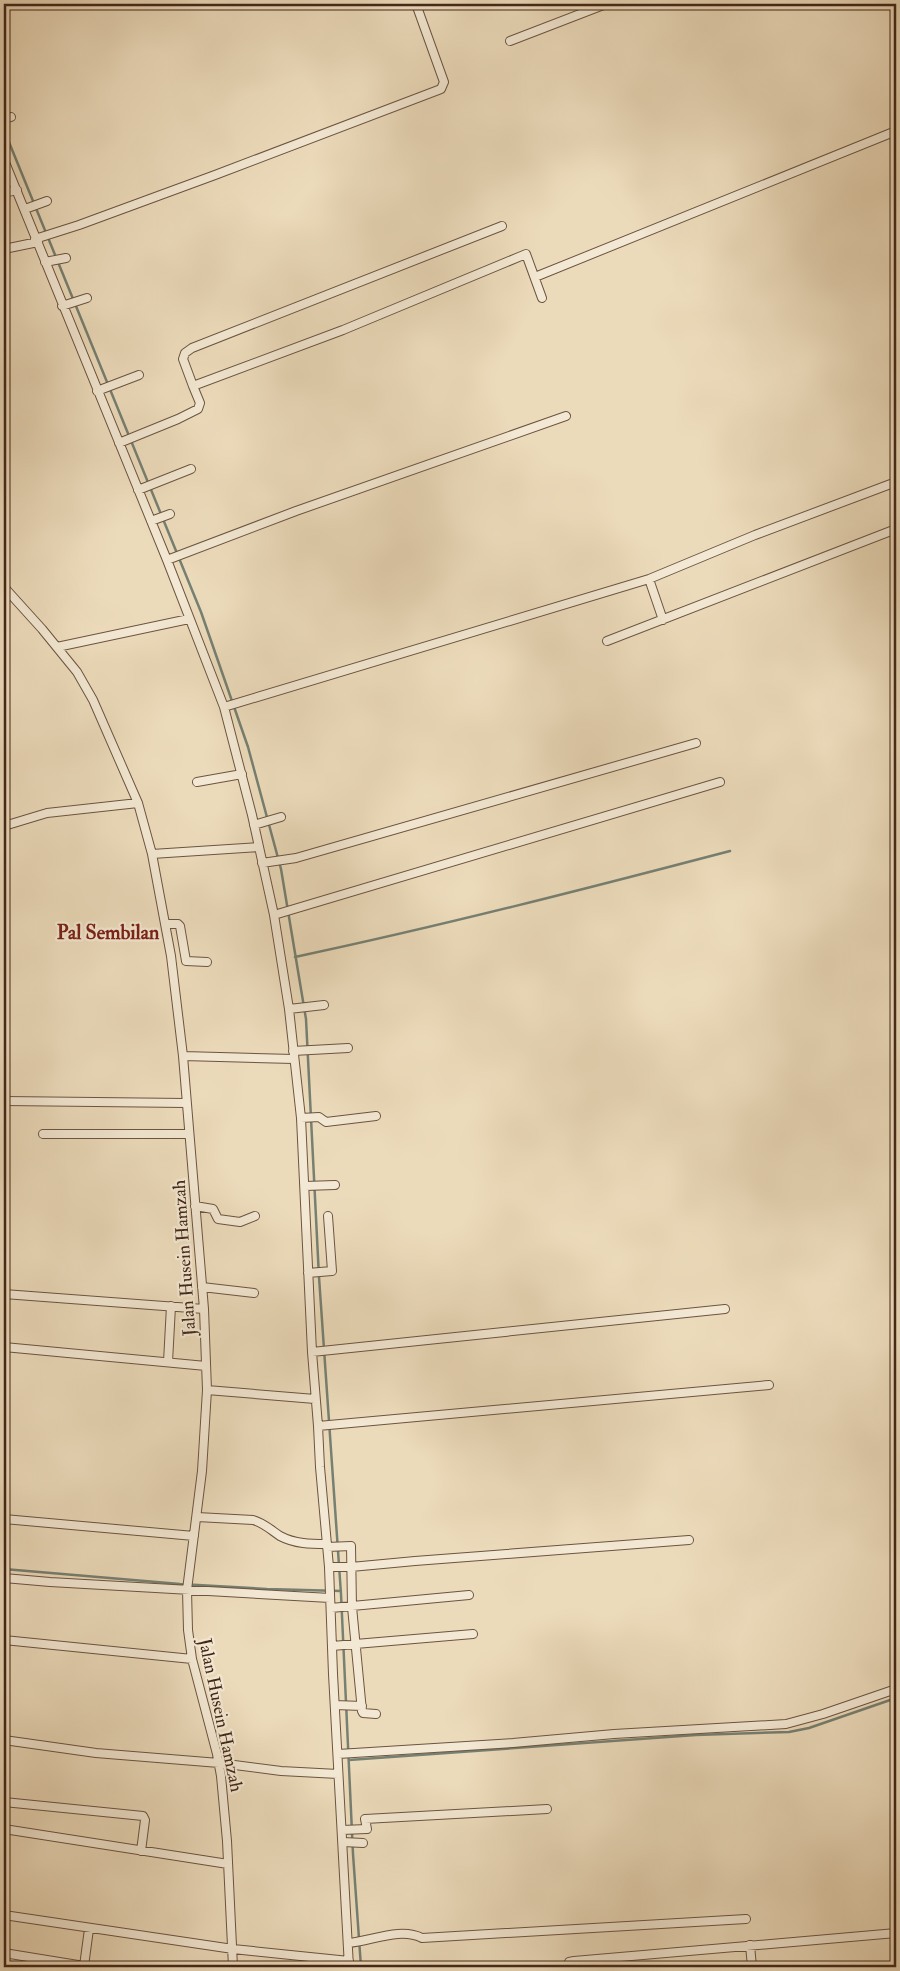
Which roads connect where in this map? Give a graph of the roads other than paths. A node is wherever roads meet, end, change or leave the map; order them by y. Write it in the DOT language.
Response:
graph roads {
  1 [pos="416,4"];
  2 [pos="606,4"];
  3 [pos="510,41"];
  4 [pos="896,131"];
  5 [pos="4,160"];
  6 [pos="17,190"];
  7 [pos="4,193"];
  8 [pos="45,202"];
  9 [pos="27,208"];
  10 [pos="502,226"];
  11 [pos="38,239"];
  12 [pos="4,249"];
  13 [pos="64,259"];
  14 [pos="46,262"];
  15 [pos="534,277"];
  16 [pos="542,298"];
  17 [pos="85,299"];
  18 [pos="64,306"];
  19 [pos="139,374"];
  20 [pos="193,386"];
  21 [pos="99,390"];
  22 [pos="566,416"];
  23 [pos="122,442"];
  24 [pos="192,469"];
  25 [pos="896,482"];
  26 [pos="140,490"];
  27 [pos="170,514"];
  28 [pos="154,520"];
  29 [pos="896,529"];
  30 [pos="167,559"];
  31 [pos="649,579"];
  32 [pos="4,587"];
  33 [pos="189,619"];
  34 [pos="663,620"];
  35 [pos="607,641"];
  36 [pos="57,647"];
  37 [pos="225,707"];
  38 [pos="696,744"];
  39 [pos="242,774"];
  40 [pos="197,782"];
  41 [pos="720,782"];
  42 [pos="138,803"];
  43 [pos="280,817"];
  44 [pos="255,825"];
  45 [pos="4,826"];
  46 [pos="259,847"];
  47 [pos="152,854"];
  48 [pos="264,863"];
  49 [pos="275,914"];
  50 [pos="165,924"];
  51 [pos="207,962"];
  52 [pos="324,1004"];
  53 [pos="291,1008"];
  54 [pos="348,1048"];
  55 [pos="295,1054"];
  56 [pos="182,1056"];
  57 [pos="4,1101"];
  58 [pos="186,1103"];
  59 [pos="376,1116"];
  60 [pos="304,1118"];
  61 [pos="43,1134"];
  62 [pos="189,1134"];
  63 [pos="336,1185"];
  64 [pos="307,1186"];
  65 [pos="195,1206"];
  66 [pos="255,1216"];
  67 [pos="328,1216"];
  68 [pos="310,1272"];
  69 [pos="202,1287"];
  70 [pos="254,1293"];
  71 [pos="4,1294"];
  72 [pos="171,1306"];
  73 [pos="204,1309"];
  74 [pos="725,1309"];
  75 [pos="4,1347"];
  76 [pos="315,1352"];
  77 [pos="168,1362"];
  78 [pos="206,1366"];
  79 [pos="770,1385"];
  80 [pos="207,1390"];
  81 [pos="315,1399"];
  82 [pos="321,1425"];
  83 [pos="197,1517"];
  84 [pos="4,1519"];
  85 [pos="194,1536"];
  86 [pos="688,1540"];
  87 [pos="329,1546"];
  88 [pos="329,1567"];
  89 [pos="350,1567"];
  90 [pos="4,1578"];
  91 [pos="187,1586"];
  92 [pos="330,1594"];
  93 [pos="469,1595"];
  94 [pos="352,1607"];
  95 [pos="332,1608"];
  96 [pos="473,1634"];
  97 [pos="4,1640"];
  98 [pos="352,1644"];
  99 [pos="333,1646"];
  100 [pos="192,1659"];
  101 [pos="896,1689"];
  102 [pos="339,1705"];
  103 [pos="360,1706"];
  104 [pos="376,1714"];
  105 [pos="4,1740"];
  106 [pos="341,1754"];
  107 [pos="219,1763"];
  108 [pos="338,1774"];
  109 [pos="4,1802"];
  110 [pos="547,1809"];
  111 [pos="4,1829"];
  112 [pos="342,1830"];
  113 [pos="344,1842"];
  114 [pos="361,1843"];
  115 [pos="141,1851"];
  116 [pos="228,1864"];
  117 [pos="4,1915"];
  118 [pos="746,1919"];
  119 [pos="89,1929"];
  120 [pos="896,1933"];
  121 [pos="350,1942"];
  122 [pos="750,1945"];
  123 [pos="232,1949"];
  124 [pos="4,1953"];
  125 [pos="349,1964"];
  126 [pos="87,1967"];
  127 [pos="233,1967"];
  128 [pos="567,1967"];
  129 [pos="752,1967"];
  1 -- 11 [label="street"];
  2 -- 3 [label="street"];
  4 -- 15 [label="street"];
  5 -- 6 [label="street"];
  6 -- 7 [label="street"];
  6 -- 9 [label="street"];
  8 -- 9 [label="street"];
  9 -- 11 [label="street"];
  10 -- 20 [label="street"];
  11 -- 12 [label="street"];
  11 -- 14 [label="street"];
  13 -- 14 [label="street"];
  14 -- 18 [label="street"];
  15 -- 16 [label="street"];
  15 -- 20 [label="street"];
  17 -- 18 [label="street"];
  18 -- 21 [label="street"];
  19 -- 21 [label="street"];
  20 -- 23 [label="street"];
  21 -- 23 [label="street"];
  22 -- 30 [label="street"];
  23 -- 26 [label="street"];
  24 -- 26 [label="street"];
  25 -- 31 [label="street"];
  26 -- 28 [label="street"];
  27 -- 28 [label="street"];
  28 -- 30 [label="street"];
  29 -- 34 [label="street"];
  30 -- 33 [label="street"];
  31 -- 34 [label="street"];
  31 -- 37 [label="street"];
  32 -- 36 [label="street, Jalan Husein Hamzah"];
  33 -- 36 [label="street"];
  33 -- 37 [label="street"];
  34 -- 35 [label="street"];
  36 -- 42 [label="street, Jalan Husein Hamzah"];
  37 -- 39 [label="street"];
  38 -- 48 [label="street"];
  39 -- 40 [label="street"];
  39 -- 44 [label="street"];
  41 -- 49 [label="street"];
  42 -- 45 [label="street"];
  42 -- 47 [label="street, Jalan Husein Hamzah"];
  43 -- 44 [label="street"];
  44 -- 46 [label="street"];
  46 -- 47 [label="street"];
  46 -- 48 [label="street"];
  47 -- 50 [label="street, Jalan Husein Hamzah"];
  48 -- 49 [label="street"];
  49 -- 53 [label="street"];
  50 -- 51 [label="street"];
  50 -- 56 [label="street, Jalan Husein Hamzah"];
  52 -- 53 [label="street"];
  53 -- 55 [label="street"];
  54 -- 55 [label="street"];
  55 -- 56 [label="street"];
  55 -- 60 [label="street"];
  56 -- 58 [label="street, Jalan Husein Hamzah"];
  57 -- 58 [label="street"];
  58 -- 62 [label="street, Jalan Husein Hamzah"];
  59 -- 60 [label="street"];
  60 -- 64 [label="street"];
  61 -- 62 [label="street"];
  62 -- 65 [label="street, Jalan Husein Hamzah"];
  63 -- 64 [label="street"];
  64 -- 68 [label="street"];
  65 -- 66 [label="street"];
  65 -- 69 [label="street, Jalan Husein Hamzah"];
  67 -- 68 [label="street"];
  68 -- 76 [label="street"];
  69 -- 70 [label="street"];
  69 -- 73 [label="street, Jalan Husein Hamzah"];
  71 -- 72 [label="street"];
  72 -- 73 [label="street"];
  72 -- 77 [label="street"];
  73 -- 78 [label="street, Jalan Husein Hamzah"];
  74 -- 76 [label="street"];
  75 -- 77 [label="street"];
  76 -- 81 [label="street"];
  77 -- 78 [label="street"];
  78 -- 80 [label="street, Jalan Husein Hamzah"];
  79 -- 82 [label="street"];
  80 -- 81 [label="street"];
  80 -- 83 [label="street, Jalan Husein Hamzah"];
  81 -- 82 [label="street"];
  82 -- 87 [label="street"];
  83 -- 85 [label="street, Jalan Husein Hamzah"];
  83 -- 87 [label="street"];
  84 -- 85 [label="street"];
  85 -- 91 [label="street, Jalan Husein Hamzah"];
  86 -- 89 [label="street"];
  87 -- 88 [label="street"];
  87 -- 89 [label="street"];
  88 -- 89 [label="street"];
  88 -- 92 [label="street"];
  89 -- 94 [label="street"];
  90 -- 91 [label="street"];
  91 -- 92 [label="street"];
  91 -- 100 [label="street, Jalan Husein Hamzah"];
  92 -- 95 [label="street"];
  93 -- 94 [label="street"];
  94 -- 95 [label="street"];
  94 -- 98 [label="street"];
  95 -- 99 [label="street"];
  96 -- 98 [label="street"];
  97 -- 100 [label="street"];
  98 -- 99 [label="street"];
  98 -- 103 [label="street"];
  99 -- 102 [label="street"];
  100 -- 107 [label="street, Jalan Husein Hamzah"];
  101 -- 106 [label="street"];
  102 -- 103 [label="street"];
  102 -- 106 [label="street"];
  103 -- 104 [label="street"];
  105 -- 107 [label="street"];
  106 -- 108 [label="street"];
  107 -- 108 [label="street"];
  107 -- 116 [label="street, Jalan Husein Hamzah"];
  108 -- 112 [label="street"];
  109 -- 115 [label="street"];
  110 -- 112 [label="street"];
  111 -- 115 [label="street"];
  112 -- 113 [label="street"];
  113 -- 114 [label="street"];
  113 -- 121 [label="street"];
  115 -- 116 [label="street"];
  116 -- 123 [label="street, Jalan Husein Hamzah"];
  117 -- 119 [label="street"];
  118 -- 121 [label="street"];
  119 -- 123 [label="street"];
  119 -- 126 [label="street"];
  120 -- 122 [label="street"];
  121 -- 125 [label="street"];
  122 -- 128 [label="street"];
  122 -- 129 [label="street"];
  123 -- 125 [label="street"];
  123 -- 127 [label="street, Jalan Husein Hamzah"];
  124 -- 126 [label="street"];
}
